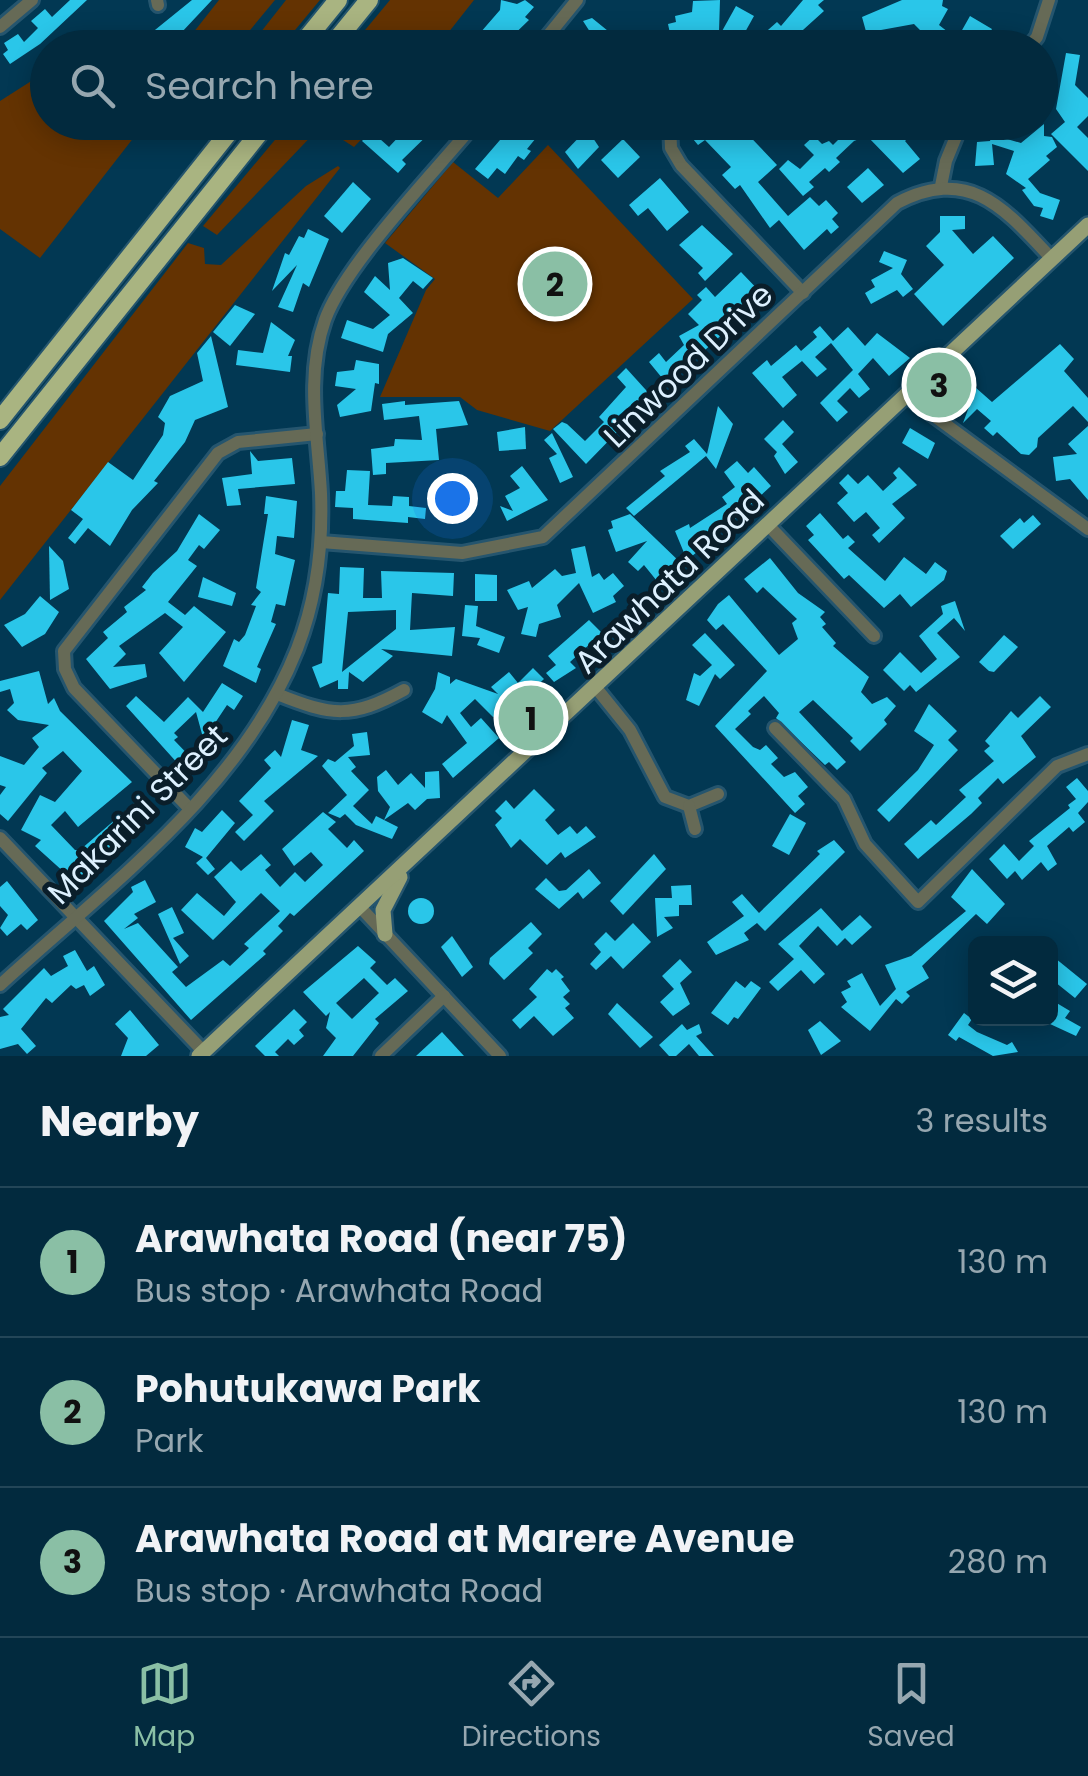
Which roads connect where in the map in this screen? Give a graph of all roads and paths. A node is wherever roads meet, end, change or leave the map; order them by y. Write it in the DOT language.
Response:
graph roads {
  1 [pos="32,0"];
  2 [pos="338,0"];
  3 [pos="369,0"];
  4 [pos="577,0"];
  5 [pos="1048,0"];
  6 [pos="0,28"];
  7 [pos="314,30"];
  8 [pos="345,30"];
  9 [pos="553,30"];
  10 [pos="1039,30"];
  11 [pos="223,140"];
  12 [pos="254,140"];
  13 [pos="461,140"];
  14 [pos="671,140"];
  15 [pos="955,140"];
  16 [pos="941,186"];
  17 [pos="1088,226"];
  18 [pos="1052,260"];
  19 [pos="803,293"];
  20 [pos="907,396"];
  21 [pos="0,420"];
  22 [pos="318,434"];
  23 [pos="0,458"];
  24 [pos="767,524"];
  25 [pos="1088,530"];
  26 [pos="320,542"];
  27 [pos="874,636"];
  28 [pos="597,688"];
  29 [pos="404,690"];
  30 [pos="277,694"];
  31 [pos="775,728"];
  32 [pos="1088,754"];
  33 [pos="718,794"];
  34 [pos="690,806"];
  35 [pos="190,808"];
  36 [pos="695,828"];
  37 [pos="0,838"];
  38 [pos="404,869"];
  39 [pos="360,906"];
  40 [pos="73,918"];
  41 [pos="385,934"];
  42 [pos="0,986"];
  43 [pos="444,996"];
  44 [pos="201,1054"];
  45 [pos="381,1056"];
  46 [pos="500,1056"];
  1 -- 6 [label="street"];
  2 -- 7 [label="highway"];
  3 -- 8 [label="highway"];
  4 -- 9 [label="street"];
  5 -- 10 [label="street"];
  11 -- 21 [label="highway"];
  12 -- 23 [label="highway"];
  13 -- 22 [label="street, Makarini Street"];
  14 -- 19 [label="street"];
  15 -- 16 [label="street"];
  16 -- 18 [label="street"];
  16 -- 19 [label="street, Linwood Drive"];
  17 -- 18 [label="main road, Arawhata Road"];
  18 -- 20 [label="main road, Arawhata Road"];
  19 -- 26 [label="street, Linwood Drive"];
  20 -- 24 [label="main road, Arawhata Road"];
  20 -- 25 [label="street"];
  22 -- 26 [label="street, Makarini Street"];
  22 -- 35 [label="street"];
  24 -- 27 [label="street"];
  24 -- 28 [label="main road, Arawhata Road"];
  26 -- 30 [label="street, Makarini Street"];
  28 -- 34 [label="street"];
  28 -- 38 [label="main road, Arawhata Road"];
  29 -- 30 [label="street"];
  30 -- 35 [label="street, Makarini Street"];
  31 -- 32 [label="street"];
  33 -- 34 [label="street"];
  34 -- 36 [label="street"];
  35 -- 40 [label="street, Makarini Street"];
  37 -- 40 [label="street"];
  38 -- 39 [label="main road, Arawhata Road"];
  38 -- 41 [label="main road"];
  39 -- 41 [label="street"];
  39 -- 44 [label="main road, Arawhata Road"];
  40 -- 42 [label="street, Makarini Street"];
  40 -- 44 [label="street"];
  41 -- 43 [label="street"];
  43 -- 45 [label="street"];
  43 -- 46 [label="street"];
}
